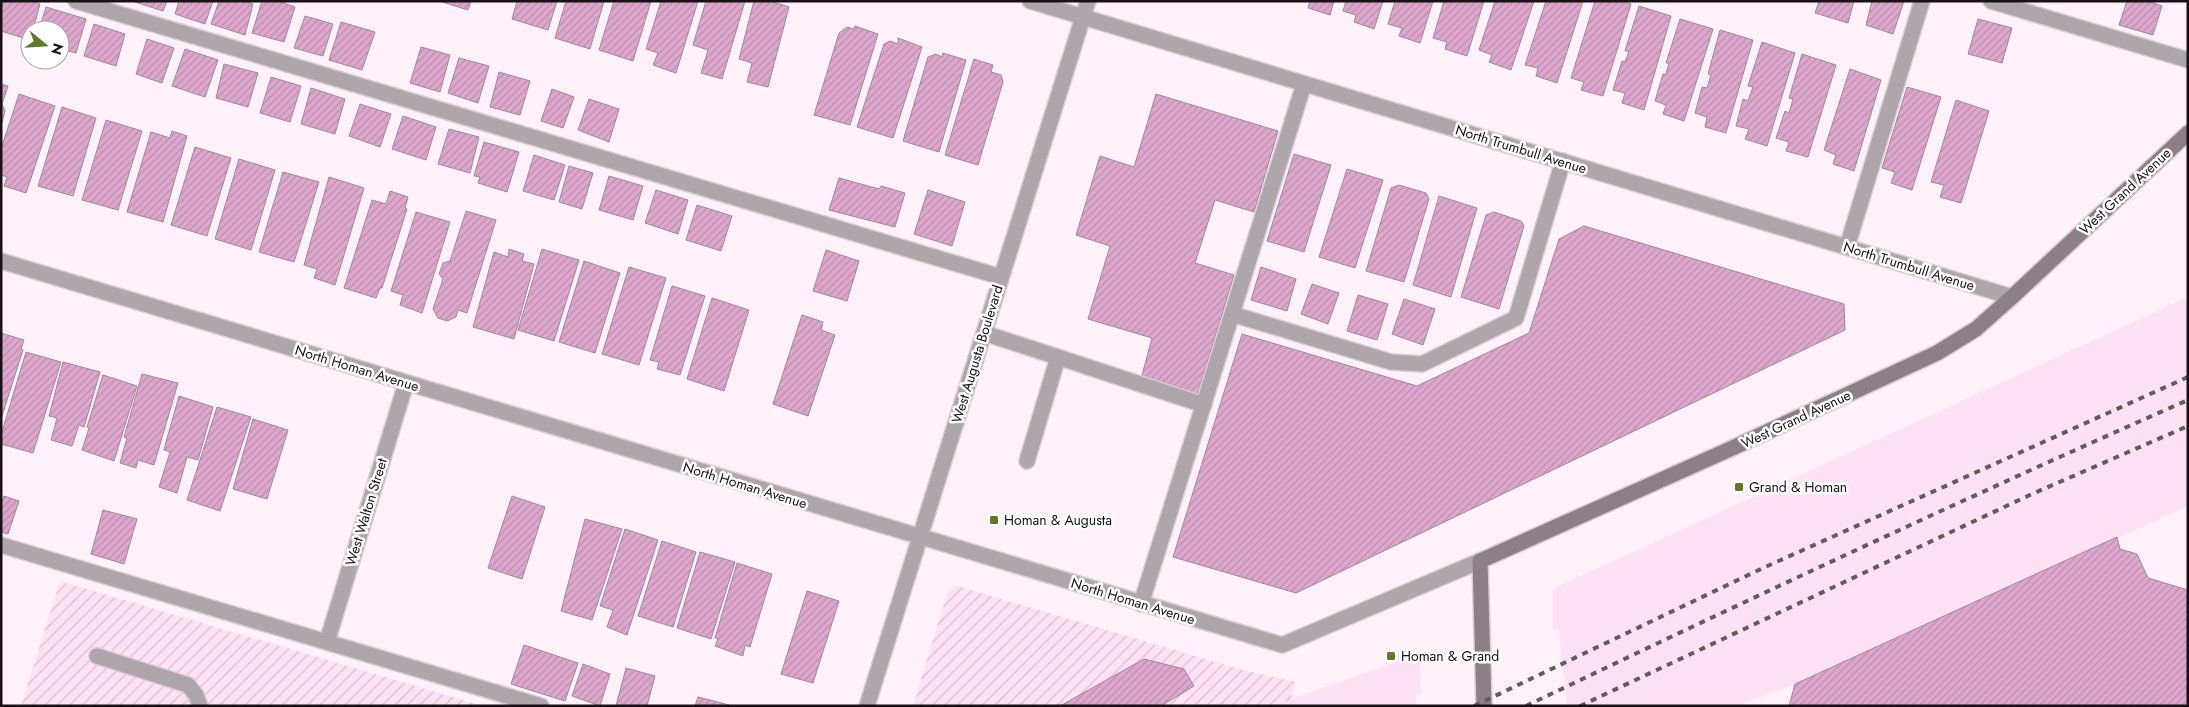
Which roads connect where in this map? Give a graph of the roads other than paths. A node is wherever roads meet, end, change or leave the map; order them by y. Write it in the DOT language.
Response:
graph roads {
  1 [pos="76,1"];
  2 [pos="1030,1"];
  3 [pos="1088,1"];
  4 [pos="1922,1"];
  5 [pos="1991,1"];
  6 [pos="1082,17"];
  7 [pos="2188,60"];
  8 [pos="1304,84"];
  9 [pos="2188,132"];
  10 [pos="1563,162"];
  11 [pos="1847,247"];
  12 [pos="1,261"];
  13 [pos="1001,277"];
  14 [pos="2012,297"];
  15 [pos="1232,314"];
  16 [pos="984,333"];
  17 [pos="1058,357"];
  18 [pos="406,383"];
  19 [pos="1204,405"];
  20 [pos="1027,461"];
  21 [pos="920,537"];
  22 [pos="1,545"];
  23 [pos="1480,561"];
  24 [pos="1141,604"];
  25 [pos="327,642"];
  26 [pos="97,656"];
  27 [pos="200,706"];
  28 [pos="541,706"];
  29 [pos="867,706"];
  30 [pos="1484,706"];
  1 -- 13 [label="street"];
  2 -- 6 [label="street, North Trumbull Avenue"];
  3 -- 6 [label="street, West Augusta Boulevard"];
  4 -- 11 [label="street"];
  5 -- 7 [label="street"];
  6 -- 8 [label="street, North Trumbull Avenue"];
  6 -- 13 [label="street, West Augusta Boulevard"];
  8 -- 10 [label="street, North Trumbull Avenue"];
  8 -- 15 [label="street"];
  9 -- 14 [label="main road, West Grand Avenue"];
  10 -- 11 [label="street, North Trumbull Avenue"];
  10 -- 15 [label="street"];
  11 -- 14 [label="street, North Trumbull Avenue"];
  12 -- 18 [label="street, North Homan Avenue"];
  13 -- 16 [label="street, West Augusta Boulevard"];
  14 -- 23 [label="main road, West Grand Avenue"];
  15 -- 19 [label="street"];
  16 -- 17 [label="street"];
  16 -- 21 [label="street, West Augusta Boulevard"];
  17 -- 19 [label="street"];
  17 -- 20 [label="street"];
  18 -- 21 [label="street, North Homan Avenue"];
  18 -- 25 [label="street, West Walton Street"];
  19 -- 24 [label="street"];
  21 -- 24 [label="street, North Homan Avenue"];
  21 -- 29 [label="street, West Augusta Boulevard"];
  22 -- 25 [label="street"];
  23 -- 24 [label="street, North Homan Avenue"];
  23 -- 30 [label="main road"];
  25 -- 28 [label="street"];
  26 -- 27 [label="street"];
}
